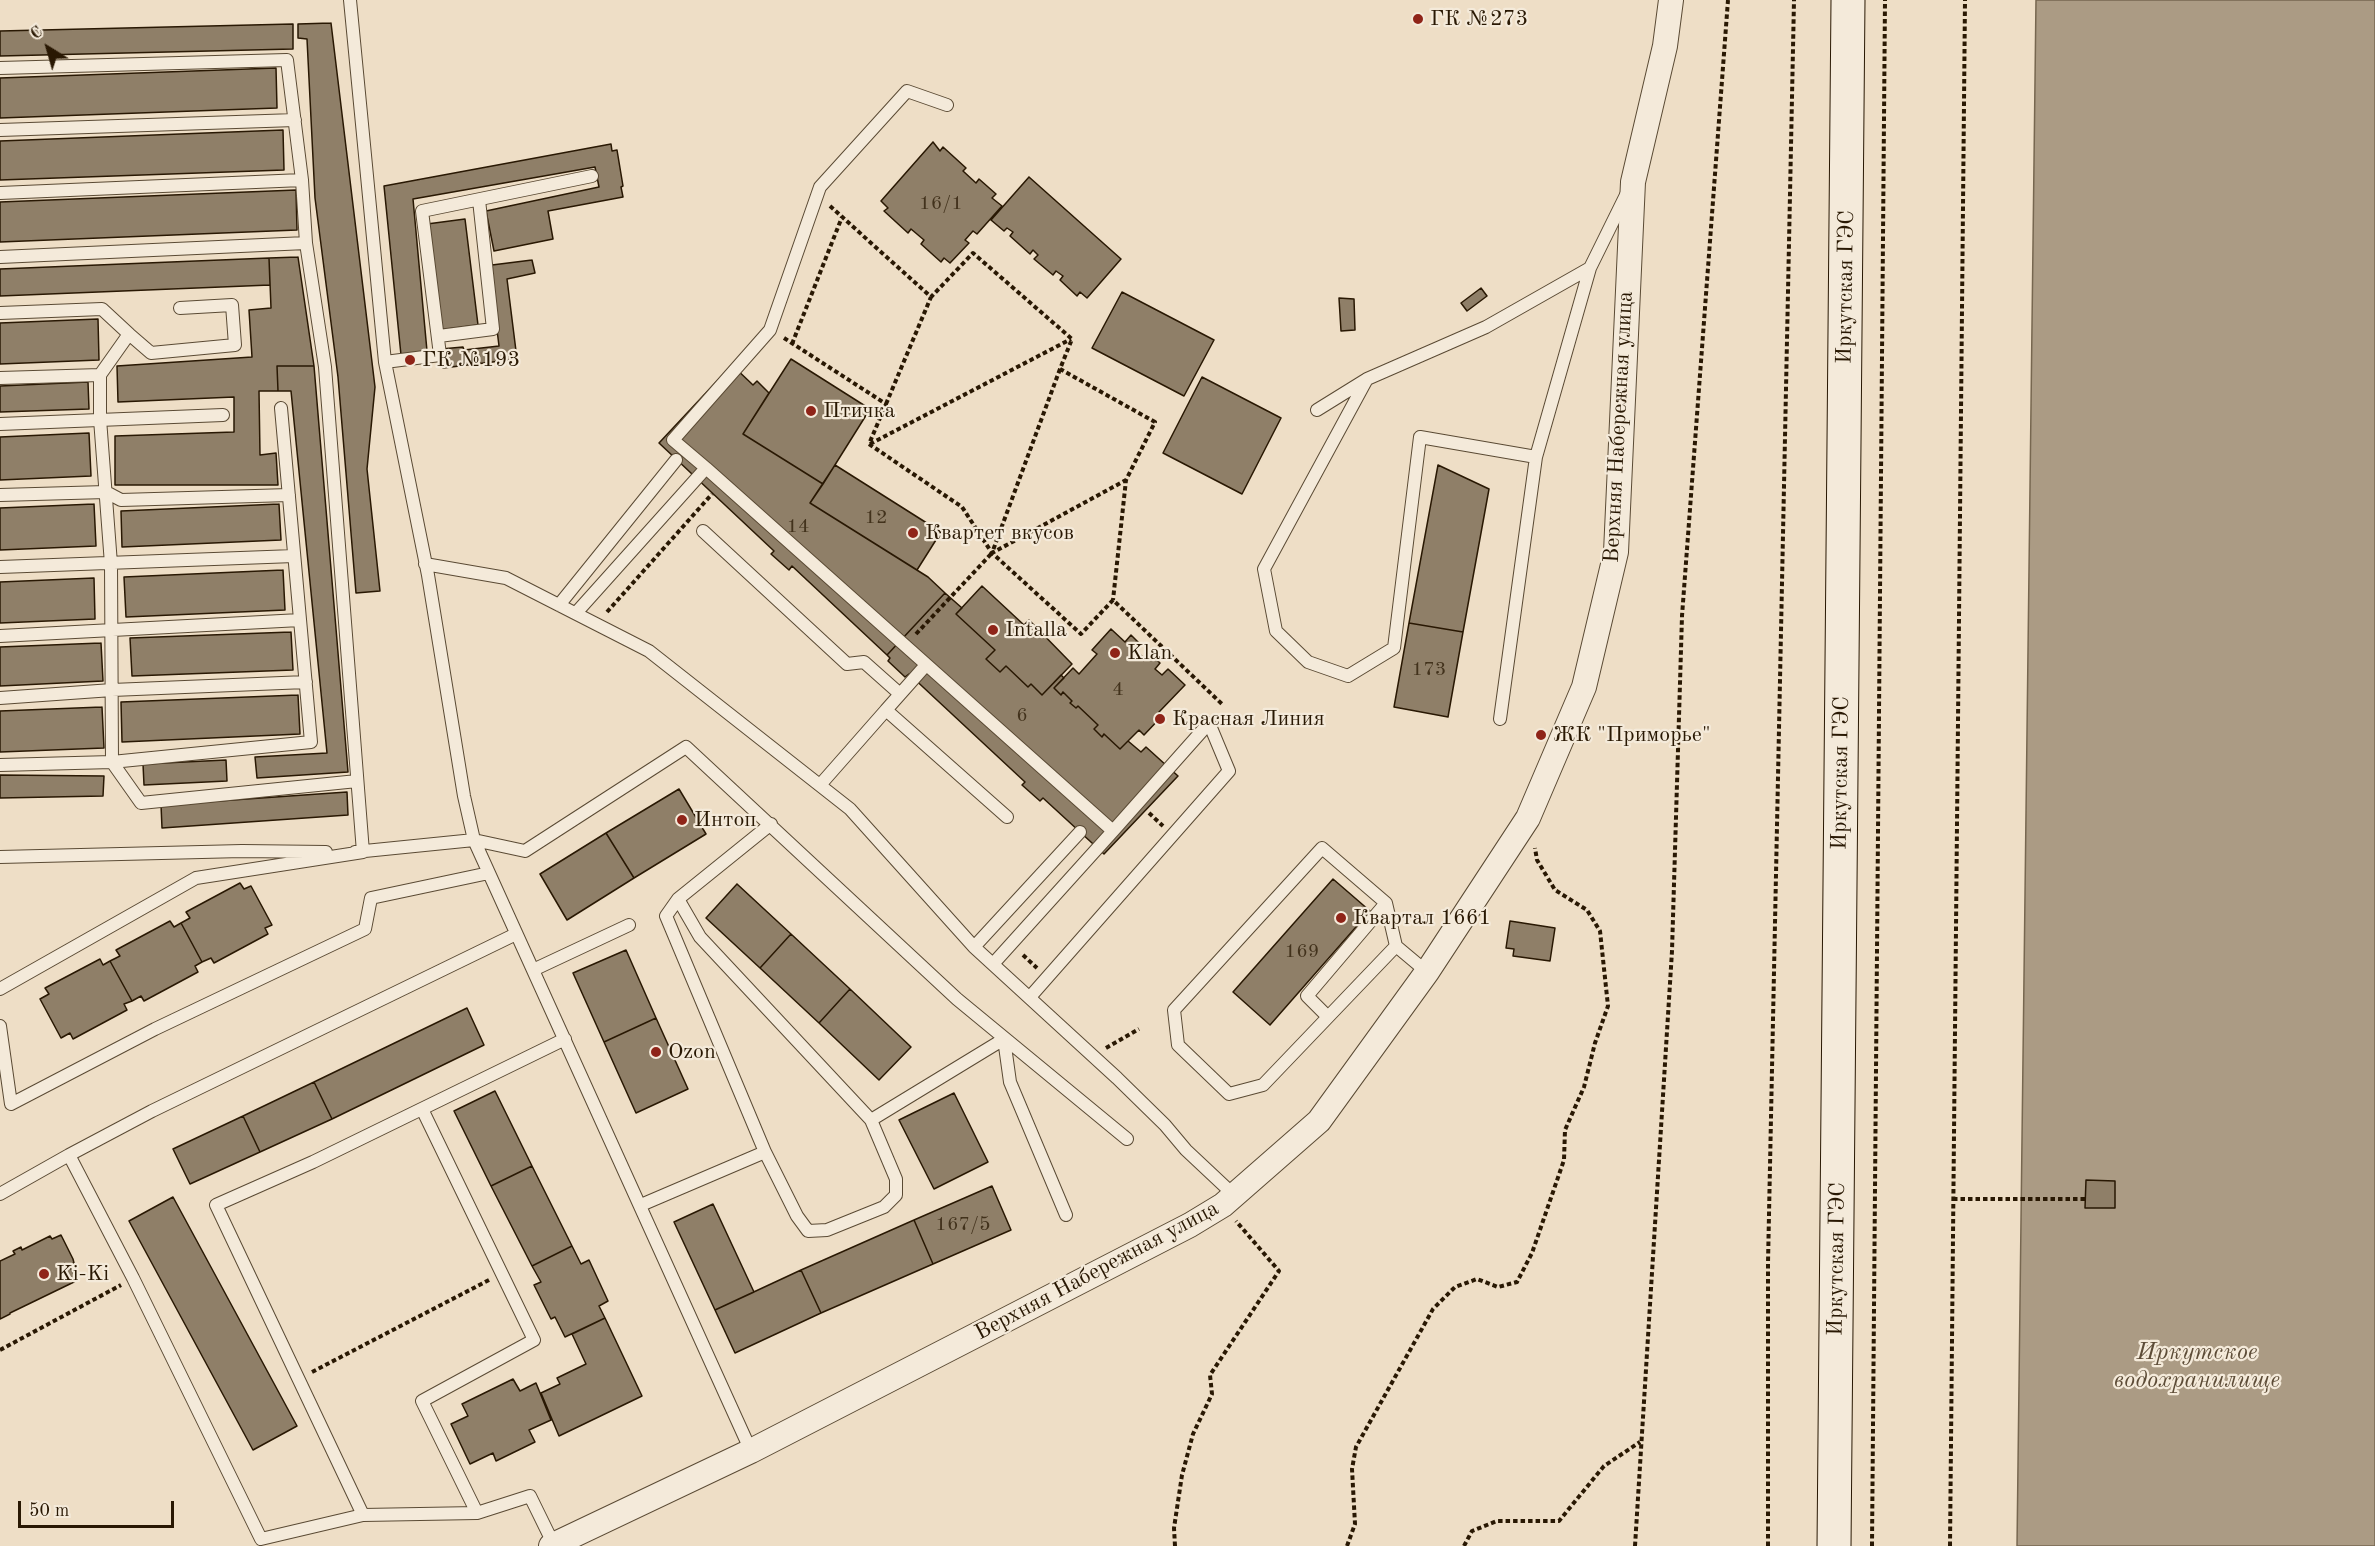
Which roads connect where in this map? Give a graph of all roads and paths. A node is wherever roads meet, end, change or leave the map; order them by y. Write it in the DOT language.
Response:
graph roads {
  1 [pos="350,0"];
  2 [pos="1671,0"];
  3 [pos="1728,0"];
  4 [pos="1794,0"];
  5 [pos="1848,0"];
  6 [pos="1885,0"];
  7 [pos="1965,0"];
  8 [pos="0,69"];
  9 [pos="947,105"];
  10 [pos="295,120"];
  11 [pos="0,130"];
  12 [pos="592,176"];
  13 [pos="302,180"];
  14 [pos="1633,182"];
  15 [pos="0,193"];
  16 [pos="817,195"];
  17 [pos="479,200"];
  18 [pos="842,217"];
  19 [pos="306,243"];
  20 [pos="0,257"];
  21 [pos="1590,268"];
  22 [pos="931,297"];
  23 [pos="180,308"];
  24 [pos="0,313"];
  25 [pos="770,330"];
  26 [pos="129,334"];
  27 [pos="439,336"];
  28 [pos="1072,339"];
  29 [pos="792,344"];
  30 [pos="386,362"];
  31 [pos="1060,369"];
  32 [pos="100,375"];
  33 [pos="0,378"];
  34 [pos="1367,379"];
  35 [pos="886,404"];
  36 [pos="281,408"];
  37 [pos="1317,410"];
  38 [pos="223,415"];
  39 [pos="100,419"];
  40 [pos="0,424"];
  41 [pos="869,444"];
  42 [pos="1536,457"];
  43 [pos="676,460"];
  44 [pos="706,468"];
  45 [pos="1126,480"];
  46 [pos="106,492"];
  47 [pos="712,494"];
  48 [pos="0,495"];
  49 [pos="289,495"];
  50 [pos="703,531"];
  51 [pos="992,553"];
  52 [pos="294,556"];
  53 [pos="111,564"];
  54 [pos="425,564"];
  55 [pos="0,567"];
  56 [pos="1113,600"];
  57 [pos="559,605"];
  58 [pos="576,613"];
  59 [pos="300,620"];
  60 [pos="596,624"];
  61 [pos="111,632"];
  62 [pos="0,636"];
  63 [pos="905,646"];
  64 [pos="926,665"];
  65 [pos="306,682"];
  66 [pos="112,690"];
  67 [pos="900,694"];
  68 [pos="0,698"];
  69 [pos="1223,705"];
  70 [pos="886,710"];
  71 [pos="1500,719"];
  72 [pos="112,762"];
  73 [pos="0,765"];
  74 [pos="357,781"];
  75 [pos="820,785"];
  76 [pos="1145,810"];
  77 [pos="1007,817"];
  78 [pos="1528,818"];
  79 [pos="771,824"];
  80 [pos="1113,831"];
  81 [pos="1080,832"];
  82 [pos="1173,834"];
  83 [pos="474,840"];
  84 [pos="363,852"];
  85 [pos="0,857"];
  86 [pos="489,873"];
  87 [pos="678,898"];
  88 [pos="1386,903"];
  89 [pos="629,924"];
  90 [pos="516,934"];
  91 [pos="1011,944"];
  92 [pos="1396,946"];
  93 [pos="974,947"];
  94 [pos="993,964"];
  95 [pos="533,970"];
  96 [pos="1427,972"];
  97 [pos="1048,977"];
  98 [pos="0,989"];
  99 [pos="1030,997"];
  100 [pos="1328,1017"];
  101 [pos="0,1026"];
  102 [pos="1138,1029"];
  103 [pos="565,1039"];
  104 [pos="1004,1039"];
  105 [pos="1092,1055"];
  106 [pos="422,1109"];
  107 [pos="871,1120"];
  108 [pos="1127,1139"];
  109 [pos="765,1152"];
  110 [pos="69,1155"];
  111 [pos="0,1194"];
  112 [pos="1953,1199"];
  113 [pos="2085,1199"];
  114 [pos="1229,1201"];
  115 [pos="641,1205"];
  116 [pos="1066,1215"];
  117 [pos="501,1273"];
  118 [pos="133,1278"];
  119 [pos="0,1350"];
  120 [pos="298,1380"];
  121 [pos="1641,1442"];
  122 [pos="751,1451"];
  123 [pos="477,1513"];
  124 [pos="363,1515"];
  125 [pos="552,1545"];
  126 [pos="1174,1546"];
  127 [pos="1347,1546"];
  128 [pos="1464,1546"];
  129 [pos="1635,1546"];
  130 [pos="1768,1546"];
  131 [pos="1834,1546"];
  132 [pos="1872,1546"];
  133 [pos="1950,1546"];
  1 -- 30 [label="lane"];
  2 -- 14 [label="street, Верхняя Набережная улица"];
  3 -- 121 [label="path"];
  4 -- 130 [label="path"];
  5 -- 131 [label="main road, Иркутская ГЭС"];
  6 -- 132 [label="path"];
  7 -- 112 [label="path"];
  8 -- 10 [label="lane"];
  9 -- 16 [label="lane"];
  10 -- 11 [label="lane"];
  10 -- 13 [label="lane"];
  12 -- 17 [label="lane"];
  13 -- 15 [label="lane"];
  13 -- 19 [label="lane"];
  14 -- 21 [label="lane"];
  14 -- 78 [label="street, Верхняя Набережная улица"];
  16 -- 18 [label="path"];
  16 -- 25 [label="lane"];
  17 -- 27 [label="lane"];
  17 -- 27 [label="lane"];
  18 -- 22 [label="path"];
  18 -- 29 [label="path"];
  19 -- 20 [label="lane"];
  19 -- 74 [label="lane"];
  21 -- 34 [label="lane"];
  21 -- 42 [label="lane"];
  22 -- 28 [label="path"];
  22 -- 35 [label="path"];
  23 -- 26 [label="lane"];
  24 -- 26 [label="lane"];
  25 -- 29 [label="path"];
  25 -- 44 [label="lane"];
  26 -- 32 [label="lane"];
  27 -- 30 [label="lane"];
  28 -- 31 [label="path"];
  28 -- 41 [label="path"];
  29 -- 35 [label="path"];
  30 -- 54 [label="lane"];
  31 -- 45 [label="path"];
  31 -- 51 [label="path"];
  32 -- 33 [label="lane"];
  32 -- 39 [label="lane"];
  34 -- 37 [label="lane"];
  34 -- 42 [label="lane"];
  35 -- 41 [label="path"];
  36 -- 49 [label="lane"];
  38 -- 39 [label="lane"];
  39 -- 40 [label="lane"];
  39 -- 46 [label="lane"];
  41 -- 51 [label="path"];
  42 -- 71 [label="lane"];
  43 -- 57 [label="lane"];
  44 -- 58 [label="lane"];
  44 -- 63 [label="lane"];
  45 -- 51 [label="path"];
  45 -- 56 [label="path"];
  46 -- 48 [label="lane"];
  46 -- 49 [label="lane"];
  46 -- 53 [label="lane"];
  47 -- 60 [label="path"];
  49 -- 52 [label="lane"];
  50 -- 67 [label="lane"];
  51 -- 56 [label="path"];
  51 -- 63 [label="path"];
  52 -- 53 [label="lane"];
  52 -- 59 [label="lane"];
  53 -- 55 [label="lane"];
  53 -- 61 [label="lane"];
  54 -- 57 [label="lane"];
  54 -- 83 [label="lane"];
  56 -- 69 [label="path"];
  57 -- 58 [label="lane"];
  58 -- 60 [label="lane"];
  59 -- 61 [label="lane"];
  59 -- 65 [label="lane"];
  60 -- 75 [label="lane"];
  61 -- 62 [label="lane"];
  61 -- 66 [label="lane"];
  63 -- 64 [label="lane"];
  64 -- 67 [label="lane"];
  64 -- 80 [label="lane"];
  65 -- 66 [label="lane"];
  65 -- 72 [label="lane"];
  66 -- 68 [label="lane"];
  66 -- 72 [label="lane"];
  67 -- 70 [label="lane"];
  70 -- 75 [label="lane"];
  70 -- 77 [label="lane"];
  72 -- 73 [label="lane"];
  72 -- 74 [label="lane"];
  74 -- 84 [label="lane"];
  75 -- 93 [label="lane"];
  76 -- 82 [label="path"];
  78 -- 96 [label="street, Верхняя Набережная улица"];
  78 -- 127 [label="path"];
  79 -- 83 [label="lane"];
  79 -- 87 [label="lane"];
  79 -- 104 [label="lane"];
  80 -- 82 [label="lane"];
  80 -- 91 [label="lane"];
  81 -- 93 [label="lane"];
  82 -- 97 [label="lane"];
  83 -- 84 [label="lane"];
  83 -- 86 [label="lane"];
  84 -- 85 [label="lane"];
  84 -- 98 [label="lane"];
  86 -- 90 [label="lane"];
  86 -- 101 [label="lane"];
  87 -- 107 [label="lane"];
  87 -- 109 [label="lane"];
  88 -- 92 [label="lane"];
  88 -- 100 [label="lane"];
  88 -- 100 [label="lane"];
  89 -- 95 [label="lane"];
  90 -- 95 [label="lane"];
  90 -- 110 [label="lane"];
  91 -- 94 [label="lane"];
  91 -- 97 [label="path"];
  92 -- 96 [label="lane"];
  92 -- 100 [label="lane"];
  93 -- 94 [label="lane"];
  94 -- 99 [label="lane"];
  95 -- 103 [label="lane"];
  96 -- 114 [label="street, Верхняя Набережная улица"];
  97 -- 99 [label="lane"];
  99 -- 105 [label="lane"];
  102 -- 105 [label="path"];
  103 -- 106 [label="lane"];
  103 -- 115 [label="lane"];
  104 -- 107 [label="lane"];
  104 -- 108 [label="lane"];
  104 -- 116 [label="lane"];
  105 -- 114 [label="lane"];
  106 -- 117 [label="lane"];
  106 -- 120 [label="lane"];
  107 -- 109 [label="lane"];
  109 -- 115 [label="lane"];
  110 -- 111 [label="lane"];
  110 -- 118 [label="lane"];
  112 -- 113 [label="path"];
  112 -- 133 [label="path"];
  114 -- 122 [label="street, Верхняя Набережная улица"];
  114 -- 126 [label="path"];
  115 -- 122 [label="lane"];
  117 -- 120 [label="path"];
  117 -- 123 [label="lane"];
  118 -- 119 [label="path"];
  118 -- 124 [label="lane"];
  120 -- 124 [label="lane"];
  121 -- 128 [label="path"];
  121 -- 129 [label="path"];
  122 -- 125 [label="street, Верхняя Набережная улица"];
  123 -- 124 [label="lane"];
  123 -- 125 [label="lane"];
}
